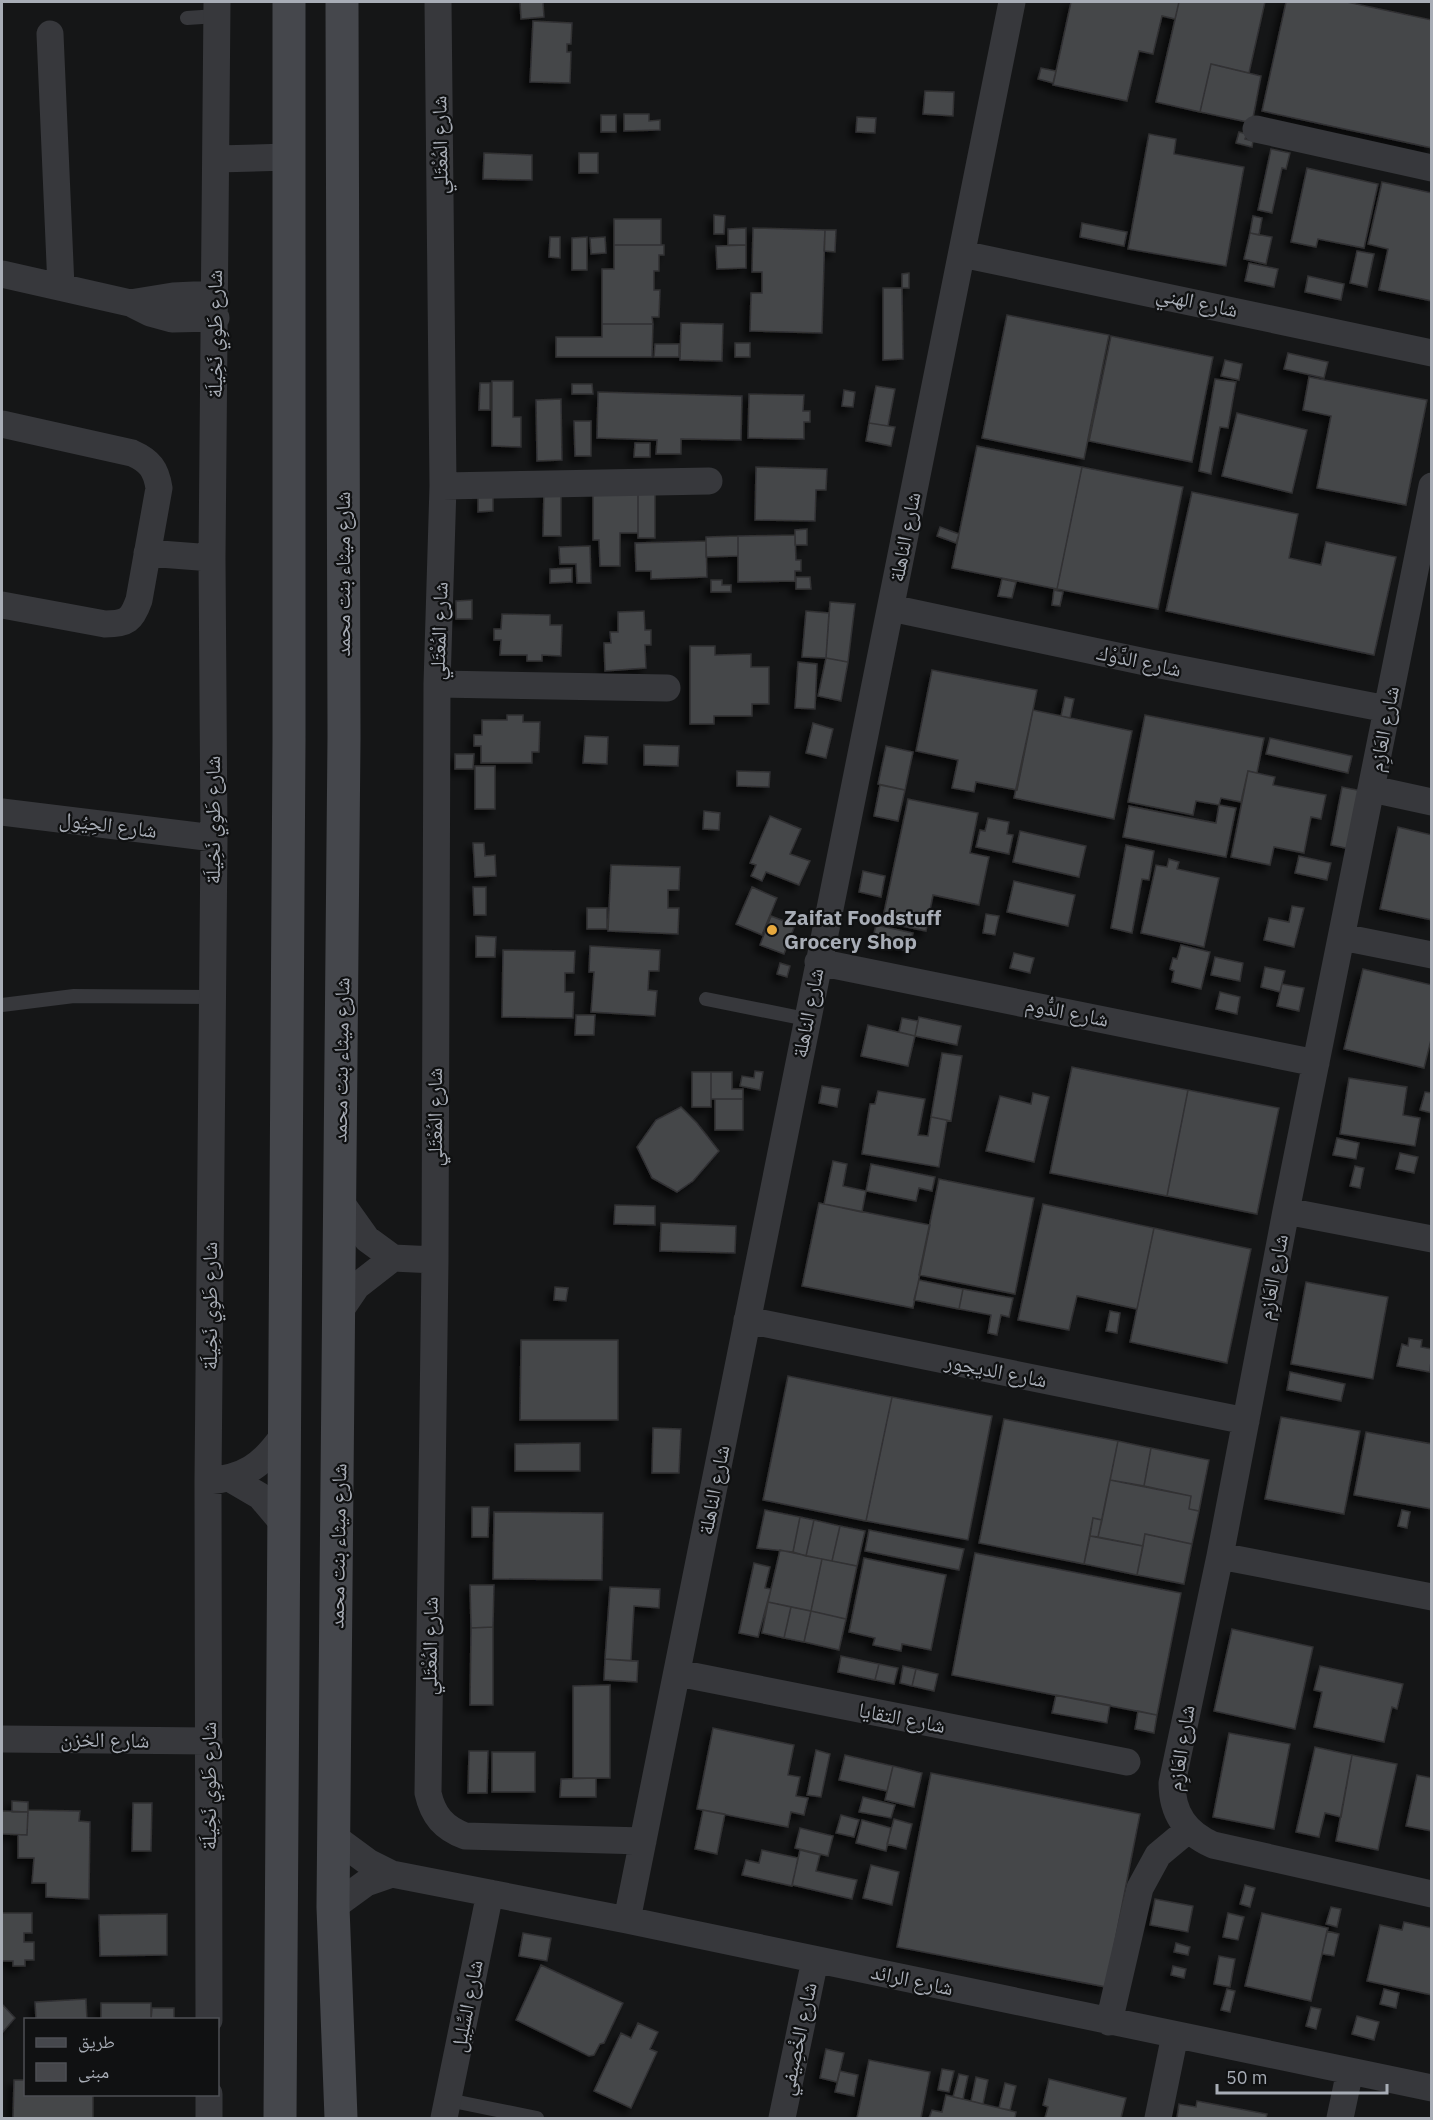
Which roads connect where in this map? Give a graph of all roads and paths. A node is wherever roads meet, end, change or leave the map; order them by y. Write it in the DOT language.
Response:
graph roads {
  1 [pos="289,2"];
  2 [pos="342,2"];
  3 [pos="438,2"];
  4 [pos="1012,2"];
  5 [pos="217,9"];
  6 [pos="187,18"];
  7 [pos="50,34"];
  8 [pos="1256,129"];
  9 [pos="289,156"];
  10 [pos="217,159"];
  11 [pos="1431,168"];
  12 [pos="962,254"];
  13 [pos="2,274"];
  14 [pos="61,287"];
  15 [pos="216,306"];
  16 [pos="1431,353"];
  17 [pos="2,424"];
  18 [pos="709,482"];
  19 [pos="443,486"];
  20 [pos="1431,486"];
  21 [pos="1428,521"];
  22 [pos="149,546"];
  23 [pos="212,550"];
  24 [pos="2,605"];
  25 [pos="891,608"];
  26 [pos="437,684"];
  27 [pos="667,688"];
  28 [pos="1387,709"];
  29 [pos="1372,789"];
  30 [pos="1431,802"];
  31 [pos="2,812"];
  32 [pos="214,838"];
  33 [pos="1342,936"];
  34 [pos="1431,955"];
  35 [pos="818,962"];
  36 [pos="212,997"];
  37 [pos="706,999"];
  38 [pos="2,1005"];
  39 [pos="806,1019"];
  40 [pos="1316,1063"];
  41 [pos="340,1201"];
  42 [pos="1286,1210"];
  43 [pos="1431,1239"];
  44 [pos="393,1258"];
  45 [pos="435,1260"];
  46 [pos="340,1311"];
  47 [pos="747,1320"];
  48 [pos="1246,1421"];
  49 [pos="283,1436"];
  50 [pos="220,1480"];
  51 [pos="282,1522"];
  52 [pos="1220,1556"];
  53 [pos="1431,1597"];
  54 [pos="678,1672"];
  55 [pos="2,1739"];
  56 [pos="209,1741"];
  57 [pos="1127,1762"];
  58 [pos="1188,1830"];
  59 [pos="334,1837"];
  60 [pos="643,1841"];
  61 [pos="392,1874"];
  62 [pos="490,1893"];
  63 [pos="1431,1894"];
  64 [pos="333,1907"];
  65 [pos="627,1920"];
  66 [pos="815,1960"];
  67 [pos="209,2018"];
  68 [pos="1109,2022"];
  69 [pos="1175,2035"];
  70 [pos="1350,2072"];
  71 [pos="1431,2088"];
  72 [pos="208,2096"];
  73 [pos="446,2109"];
  74 [pos="516,2116"];
  75 [pos="208,2118"];
  76 [pos="280,2118"];
  77 [pos="341,2118"];
  78 [pos="537,2118"];
  79 [pos="782,2118"];
  80 [pos="1158,2118"];
  81 [pos="1340,2118"];
  1 -- 9 [label="main road"];
  2 -- 41 [label="main road, شارع ميثاء بنت محمد"];
  3 -- 19 [label="street, شارع المُعْتَلي"];
  4 -- 12 [label="street, شارع الناهلة"];
  5 -- 6 [label="lane"];
  5 -- 10 [label="street, شارع طَوِي نَخِيلَة"];
  7 -- 14 [label="street"];
  8 -- 11 [label="street"];
  9 -- 10 [label="street"];
  9 -- 49 [label="main road"];
  10 -- 15 [label="street, شارع طَوِي نَخِيلَة"];
  12 -- 16 [label="street, شارع الهني"];
  12 -- 25 [label="street, شارع الناهلة"];
  13 -- 14 [label="street"];
  14 -- 15 [label="street"];
  15 -- 23 [label="street, شارع طَوِي نَخِيلَة"];
  17 -- 22 [label="street"];
  18 -- 19 [label="street"];
  19 -- 26 [label="street, شارع المُعْتَلي"];
  20 -- 21 [label="street, شارع العَازِم"];
  21 -- 28 [label="street, شارع العَازِم"];
  22 -- 23 [label="street"];
  22 -- 24 [label="street"];
  23 -- 32 [label="street, شارع طَوِي نَخِيلَة"];
  25 -- 28 [label="street, شارع الدَّوْك"];
  25 -- 35 [label="street, شارع الناهلة"];
  26 -- 27 [label="street"];
  26 -- 45 [label="street, شارع المُعْتَلي"];
  28 -- 29 [label="street, شارع العَازِم"];
  29 -- 30 [label="street"];
  29 -- 33 [label="street, شارع العَازِم"];
  31 -- 32 [label="street, شارع الحِيُول"];
  32 -- 36 [label="street, شارع طَوِي نَخِيلَة"];
  33 -- 34 [label="street"];
  33 -- 40 [label="street, شارع العَازِم"];
  35 -- 39 [label="street, شارع الناهلة"];
  35 -- 40 [label="street, شارع الدُّوم"];
  36 -- 38 [label="lane"];
  36 -- 50 [label="street, شارع طَوِي نَخِيلَة"];
  37 -- 39 [label="lane"];
  39 -- 47 [label="street, شارع الناهلة"];
  40 -- 42 [label="street, شارع العَازِم"];
  41 -- 44 [label="street"];
  41 -- 46 [label="main road, شارع ميثاء بنت محمد"];
  42 -- 43 [label="street, شارع العَازِم"];
  42 -- 48 [label="street, شارع العَازِم"];
  44 -- 45 [label="street"];
  44 -- 46 [label="street"];
  45 -- 60 [label="street, شارع المُعْتَلي"];
  46 -- 59 [label="main road, شارع ميثاء بنت محمد"];
  47 -- 48 [label="street, شارع الديجور"];
  47 -- 54 [label="street, شارع الناهلة"];
  48 -- 52 [label="street, شارع العَازِم"];
  49 -- 50 [label="street"];
  49 -- 51 [label="main road"];
  50 -- 51 [label="street"];
  50 -- 56 [label="street, شارع طَوِي نَخِيلَة"];
  51 -- 76 [label="main road"];
  52 -- 53 [label="street"];
  52 -- 58 [label="street, شارع العَازِم"];
  54 -- 57 [label="street, شارع التقايا"];
  54 -- 60 [label="street, شارع الناهلة"];
  55 -- 56 [label="street, شارع الخزن"];
  56 -- 67 [label="street, شارع طَوِي نَخِيلَة"];
  58 -- 63 [label="street"];
  58 -- 68 [label="street"];
  59 -- 61 [label="street, شارع الرائد"];
  59 -- 64 [label="main road, شارع ميثاء بنت محمد"];
  60 -- 65 [label="street, شارع الناهلة"];
  61 -- 62 [label="street, شارع الرائد"];
  61 -- 64 [label="street"];
  62 -- 65 [label="street, شارع الرائد"];
  62 -- 73 [label="street, شارع السِّلِيل"];
  64 -- 77 [label="main road, شارع ميثاء بنت محمد"];
  65 -- 66 [label="street, شارع الرائد"];
  66 -- 68 [label="street, شارع الرائد"];
  66 -- 79 [label="street, شارع الخْصِيفي"];
  68 -- 69 [label="street, شارع الرائد"];
  69 -- 70 [label="street, شارع الرائد"];
  69 -- 80 [label="street"];
  70 -- 71 [label="street, شارع الرائد"];
  70 -- 81 [label="street"];
  72 -- 75 [label="street"];
  73 -- 74 [label="lane"];
  74 -- 78 [label="lane"];
}
